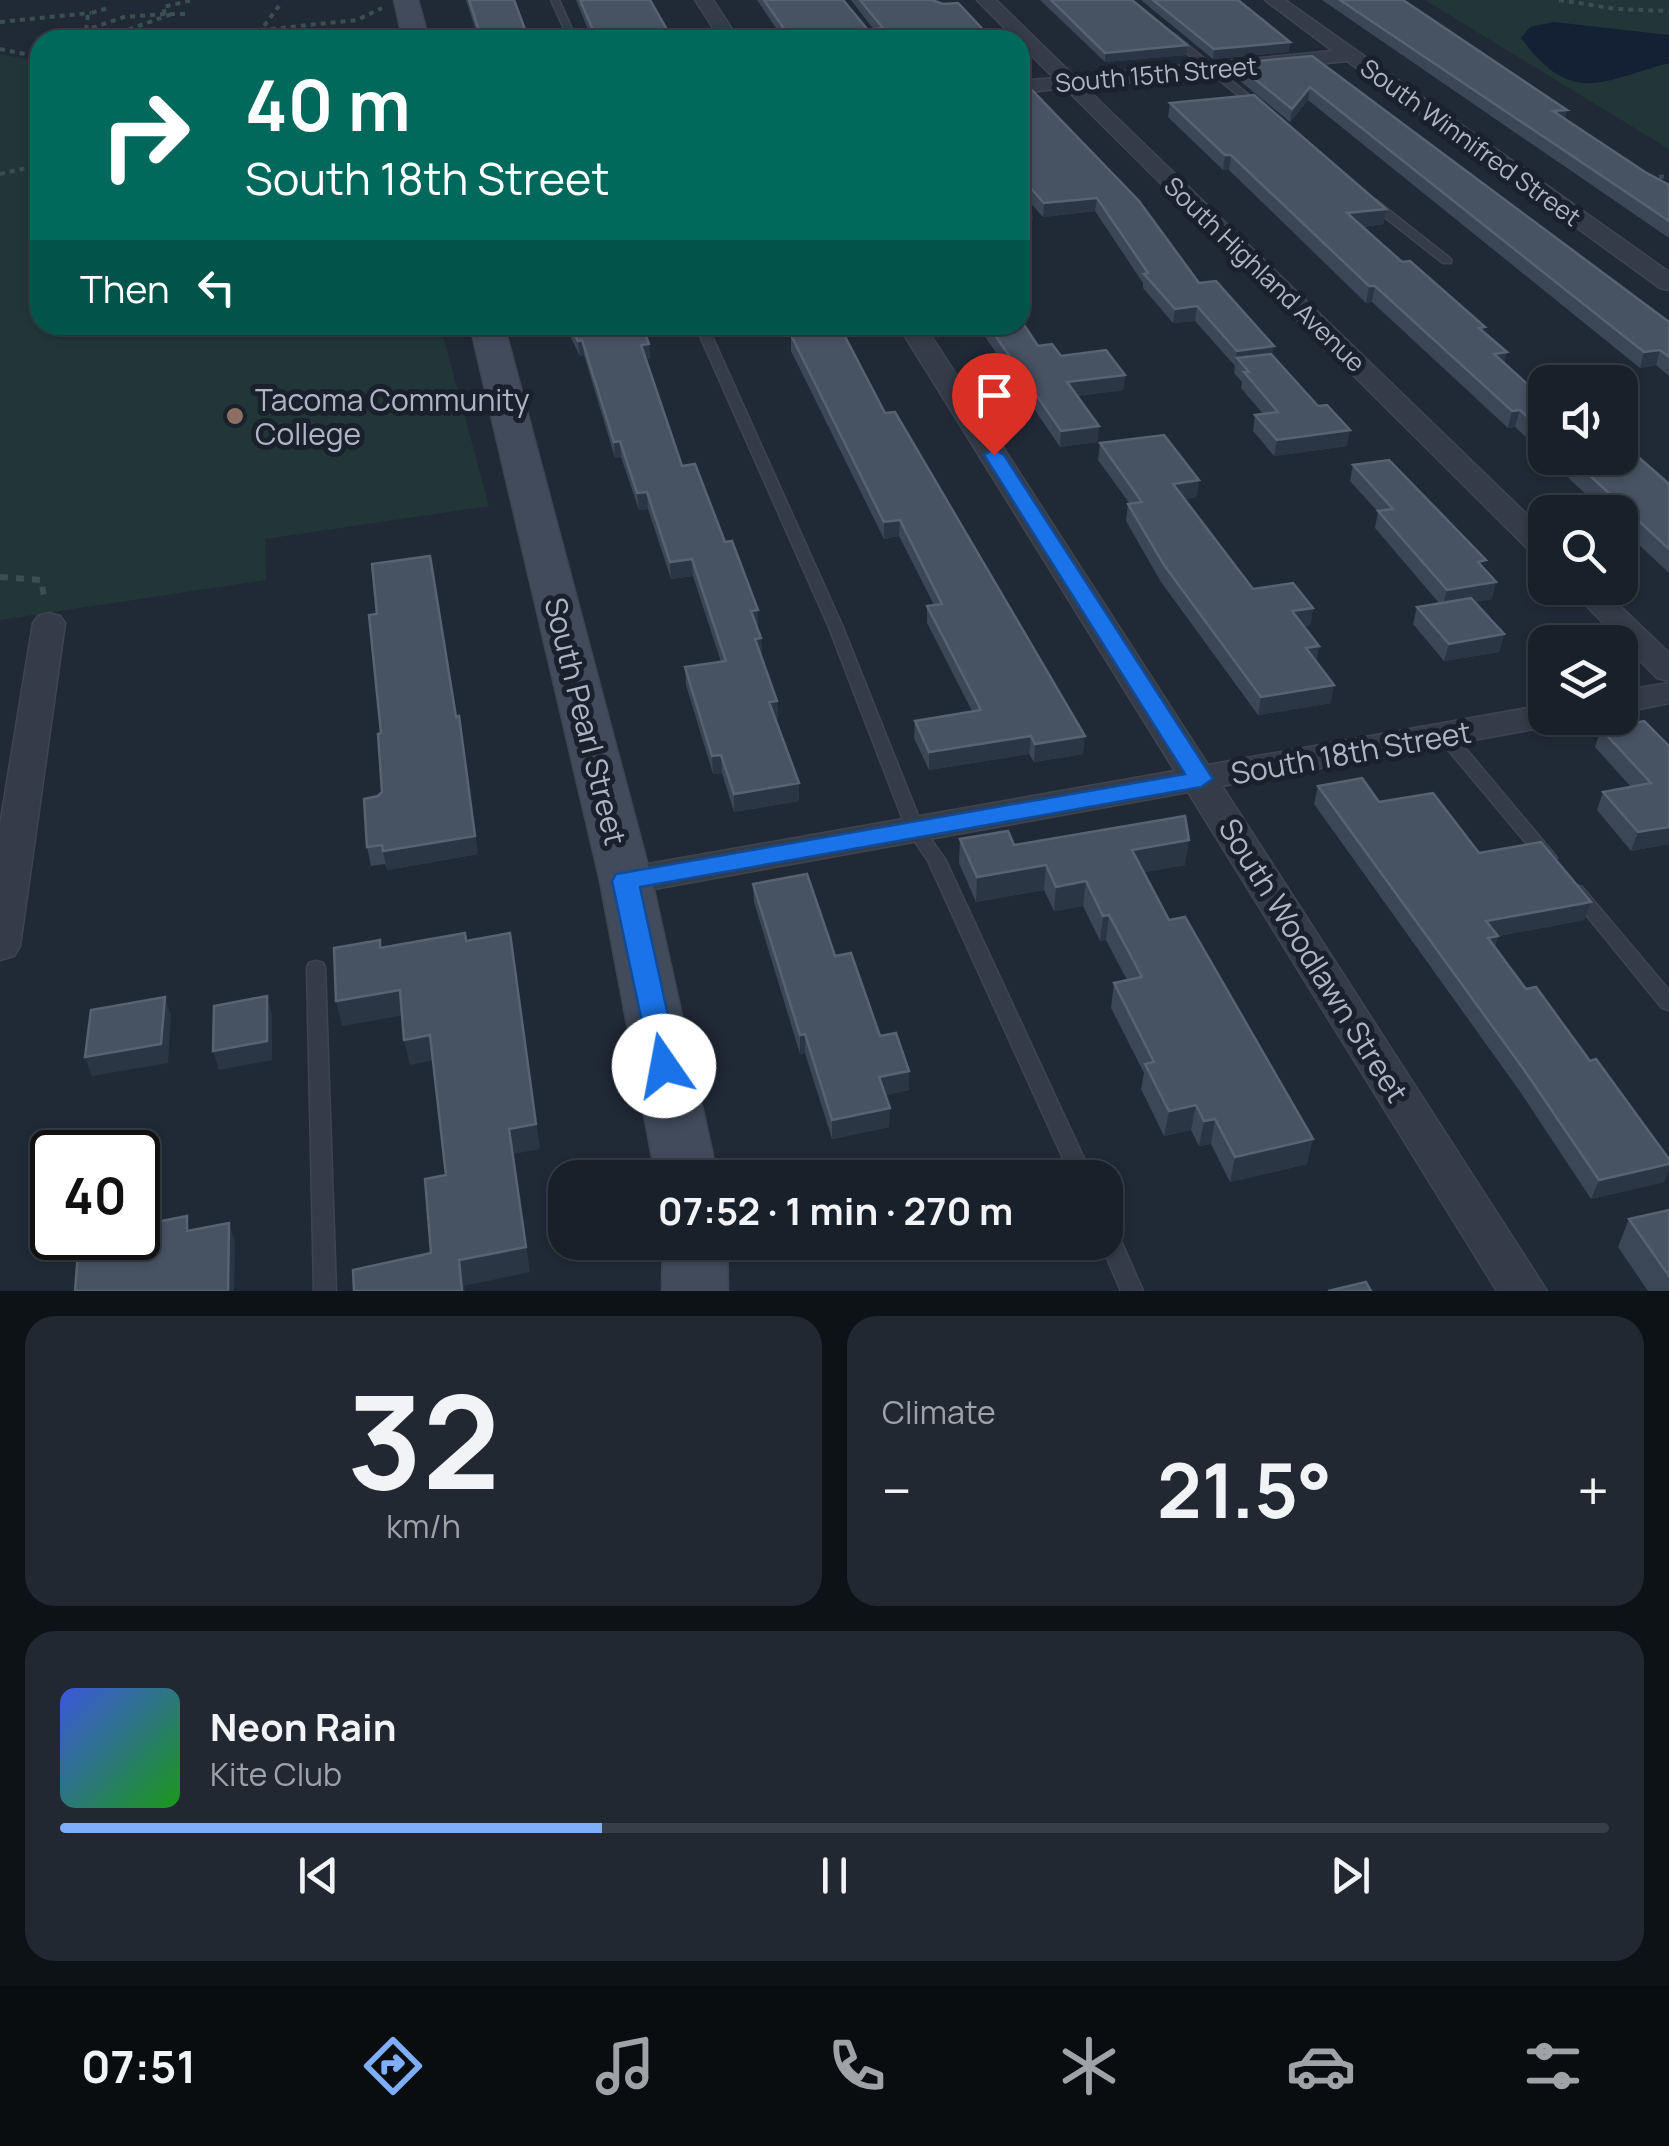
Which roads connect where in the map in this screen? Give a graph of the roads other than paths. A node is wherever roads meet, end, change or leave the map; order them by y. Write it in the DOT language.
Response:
graph roads {
  1 [pos="556,0"];
  2 [pos="704,0"];
  3 [pos="986,0"];
  4 [pos="1274,0"];
  5 [pos="395,4"];
  6 [pos="410,30"];
  7 [pos="569,30"];
  8 [pos="724,30"];
  9 [pos="1016,30"];
  10 [pos="1166,31"];
  11 [pos="1030,43"];
  12 [pos="1351,56"];
  13 [pos="1211,68"];
  14 [pos="1069,82"];
  15 [pos="1030,86"];
  16 [pos="1264,111"];
  17 [pos="1358,189"];
  18 [pos="1447,261"];
  19 [pos="1669,283"];
  20 [pos="490,335"];
  21 [pos="705,335"];
  22 [pos="918,335"];
  23 [pos="1528,532"];
  24 [pos="1602,605"];
  25 [pos="49,622"];
  26 [pos="1669,670"];
  27 [pos="1669,694"];
  28 [pos="1638,699"];
  29 [pos="1528,719"];
  30 [pos="1446,734"];
  31 [pos="1201,779"];
  32 [pos="915,830"];
  33 [pos="626,881"];
  34 [pos="0,946"];
  35 [pos="316,968"];
  36 [pos="1669,1003"];
  37 [pos="682,1160"];
  38 [pos="1075,1160"];
  39 [pos="695,1260"];
  40 [pos="1118,1260"];
  41 [pos="325,1291"];
  42 [pos="695,1291"];
  43 [pos="1132,1291"];
  44 [pos="1523,1291"];
  1 -- 7 [label="lane"];
  2 -- 8 [label="street"];
  3 -- 9 [label="street, South Highland Avenue"];
  4 -- 12 [label="street, South Winnifred Street"];
  5 -- 6 [label="street"];
  10 -- 13 [label="lane"];
  11 -- 14 [label="street, South Highland Avenue"];
  12 -- 13 [label="street, South 15th Street"];
  12 -- 19 [label="street, South Winnifred Street"];
  13 -- 14 [label="street, South 15th Street"];
  13 -- 16 [label="lane"];
  14 -- 15 [label="street, South 15th Street"];
  14 -- 23 [label="street, South Highland Avenue"];
  17 -- 18 [label="lane"];
  20 -- 33 [label="street, South Pearl Street"];
  21 -- 32 [label="lane"];
  22 -- 31 [label="street, South Woodlawn Street"];
  24 -- 26 [label="street"];
  25 -- 34 [label="street"];
  27 -- 28 [label="street"];
  29 -- 30 [label="street, South 18th Street"];
  30 -- 31 [label="street, South 18th Street"];
  30 -- 36 [label="lane"];
  31 -- 32 [label="street, South 18th Street"];
  31 -- 44 [label="street, South Woodlawn Street"];
  32 -- 33 [label="street, South 18th Street"];
  32 -- 38 [label="lane"];
  33 -- 37 [label="street, South Pearl Street"];
  35 -- 41 [label="lane"];
  39 -- 42 [label="street"];
  40 -- 43 [label="lane"];
}
